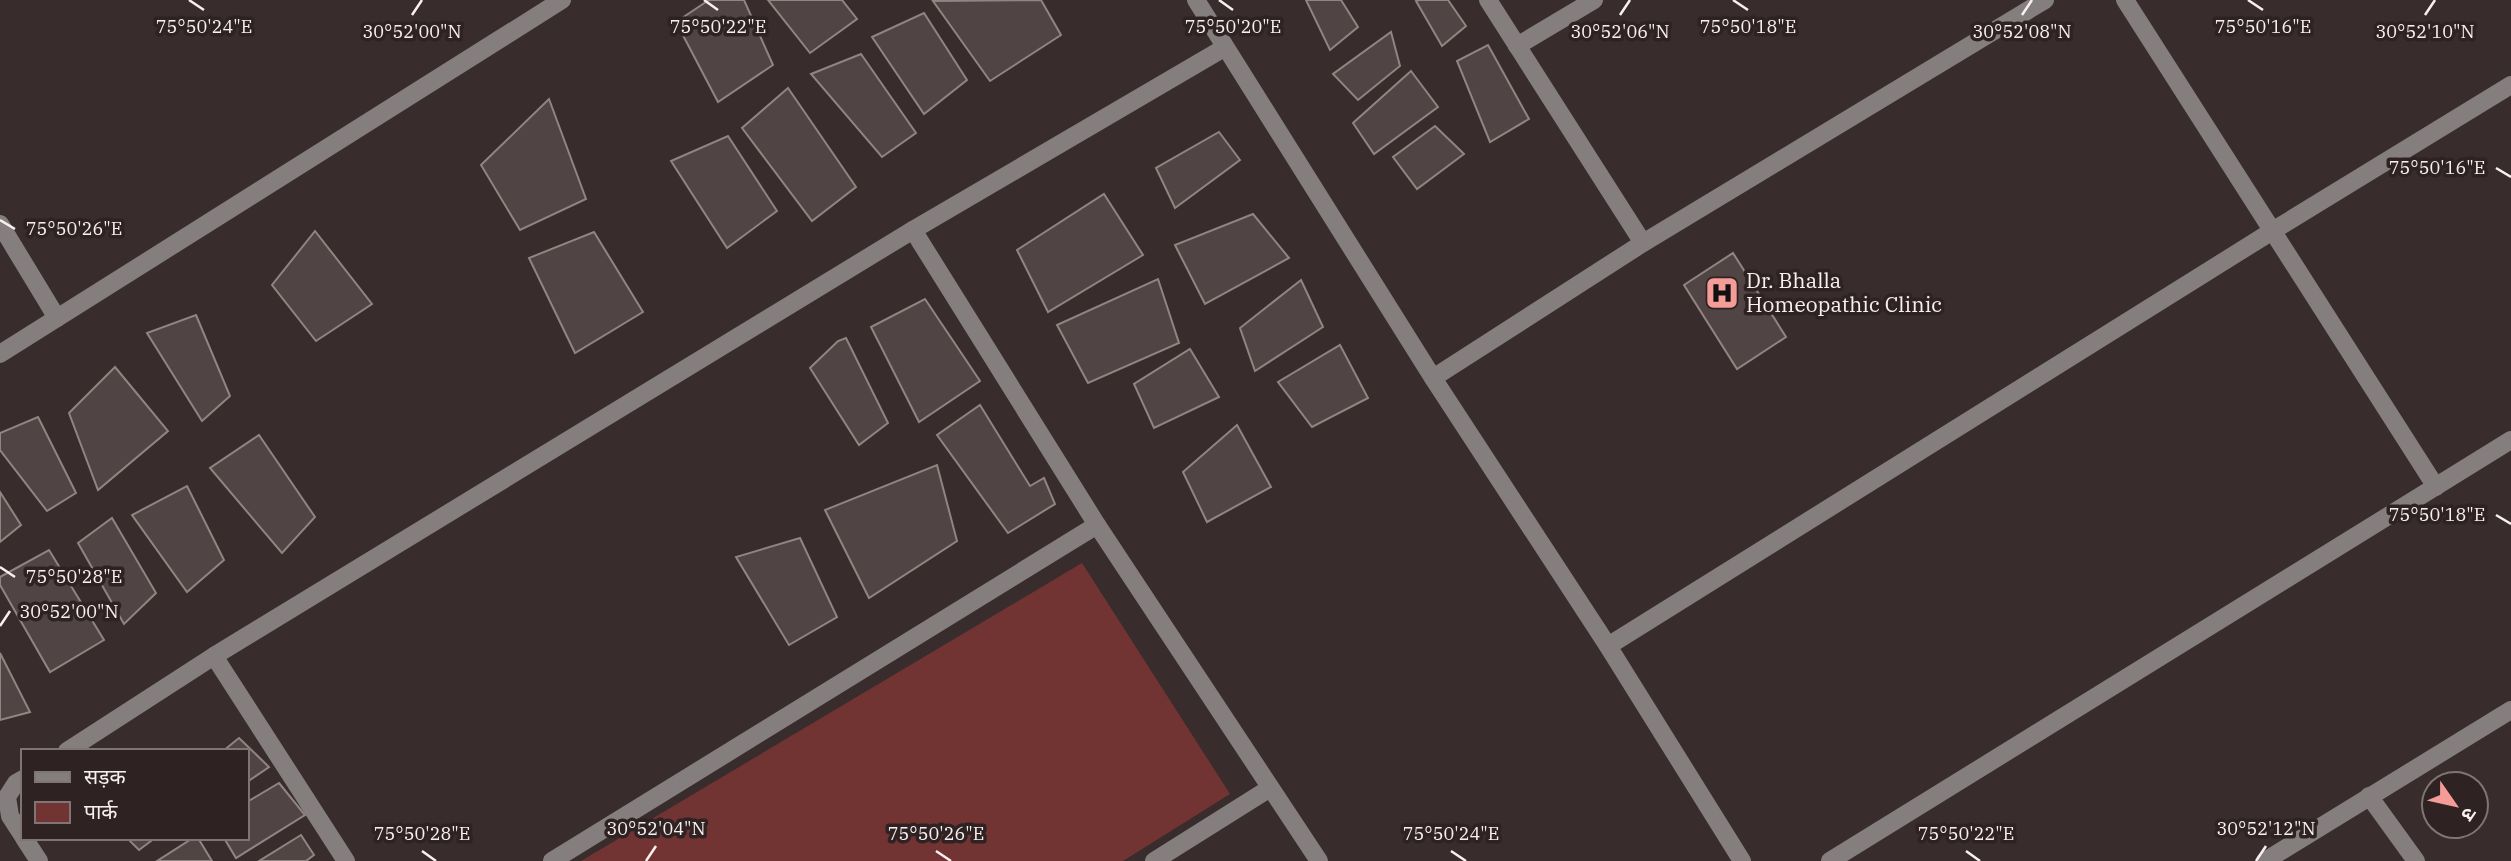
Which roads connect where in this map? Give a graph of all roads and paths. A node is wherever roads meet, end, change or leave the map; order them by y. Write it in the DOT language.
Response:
graph roads {
  1 [pos="562,0"];
  2 [pos="1196,0"];
  3 [pos="1488,0"];
  4 [pos="1594,0"];
  5 [pos="2045,0"];
  6 [pos="2125,0"];
  7 [pos="1517,46"];
  8 [pos="1224,48"];
  9 [pos="2511,85"];
  10 [pos="0,224"];
  11 [pos="912,230"];
  12 [pos="2274,230"];
  13 [pos="1643,243"];
  14 [pos="57,318"];
  15 [pos="0,354"];
  16 [pos="1433,378"];
  17 [pos="2511,440"];
  18 [pos="2436,487"];
  19 [pos="1097,525"];
  20 [pos="1608,646"];
  21 [pos="214,656"];
  22 [pos="2511,710"];
  23 [pos="70,749"];
  24 [pos="21,780"];
  25 [pos="1270,788"];
  26 [pos="2370,796"];
  27 [pos="21,832"];
  28 [pos="26,840"];
  29 [pos="39,861"];
  30 [pos="346,861"];
  31 [pos="552,861"];
  32 [pos="1154,861"];
  33 [pos="1319,861"];
  34 [pos="1742,861"];
  35 [pos="1829,861"];
  36 [pos="2265,861"];
  37 [pos="2416,861"];
  1 -- 14 [label="street"];
  2 -- 8 [label="street"];
  3 -- 7 [label="street"];
  4 -- 7 [label="street"];
  5 -- 13 [label="street"];
  6 -- 12 [label="street"];
  7 -- 13 [label="street"];
  8 -- 11 [label="street"];
  8 -- 16 [label="street"];
  9 -- 12 [label="street"];
  10 -- 14 [label="street"];
  11 -- 19 [label="street"];
  11 -- 21 [label="street"];
  12 -- 18 [label="street"];
  12 -- 20 [label="street"];
  13 -- 16 [label="street"];
  14 -- 15 [label="street"];
  16 -- 20 [label="street"];
  17 -- 18 [label="street"];
  18 -- 35 [label="street"];
  19 -- 25 [label="street"];
  19 -- 31 [label="street"];
  20 -- 34 [label="street"];
  21 -- 23 [label="street"];
  21 -- 30 [label="street"];
  22 -- 26 [label="street"];
  24 -- 27 [label="street"];
  25 -- 32 [label="street"];
  25 -- 33 [label="street"];
  26 -- 36 [label="street"];
  26 -- 37 [label="street"];
  28 -- 29 [label="street"];
}
